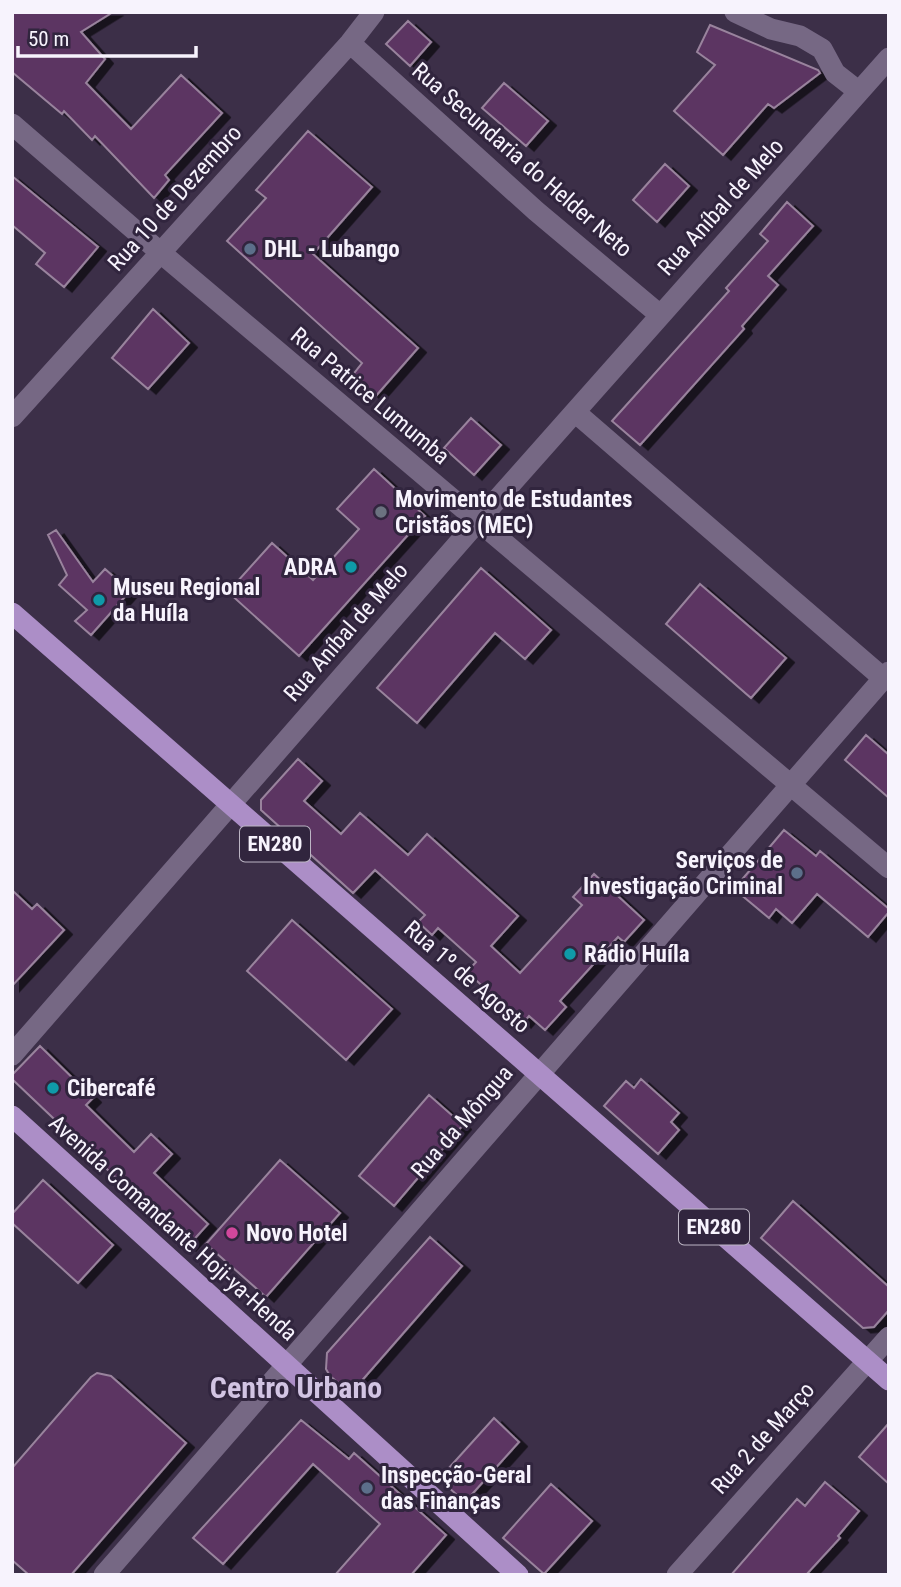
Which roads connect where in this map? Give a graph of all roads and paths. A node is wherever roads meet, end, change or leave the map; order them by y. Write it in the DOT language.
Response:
graph roads {
  1 [pos="374,12"];
  2 [pos="735,12"];
  3 [pos="350,43"];
  4 [pos="889,58"];
  5 [pos="858,91"];
  6 [pos="12,124"];
  7 [pos="161,253"];
  8 [pos="660,315"];
  9 [pos="575,412"];
  10 [pos="12,417"];
  11 [pos="478,522"];
  12 [pos="12,613"];
  13 [pos="886,675"];
  14 [pos="790,785"];
  15 [pos="231,805"];
  16 [pos="889,868"];
  17 [pos="12,1055"];
  18 [pos="538,1074"];
  19 [pos="12,1116"];
  20 [pos="889,1337"];
  21 [pos="867,1361"];
  22 [pos="285,1366"];
  23 [pos="889,1380"];
  24 [pos="104,1575"];
  25 [pos="518,1575"];
  26 [pos="677,1575"];
  1 -- 3 [label="street, Rua 10 de Dezembro"];
  2 -- 5 [label="street"];
  3 -- 7 [label="street, Rua 10 de Dezembro"];
  3 -- 8 [label="street, Rua Secundaria do Helder Neto"];
  4 -- 5 [label="street, Rua Aníbal de Melo"];
  5 -- 8 [label="street, Rua Aníbal de Melo"];
  6 -- 7 [label="street, Rua Patrice Lumumba"];
  7 -- 10 [label="street, Rua 10 de Dezembro"];
  7 -- 11 [label="street, Rua Patrice Lumumba"];
  8 -- 9 [label="street, Rua Aníbal de Melo"];
  9 -- 11 [label="street, Rua Aníbal de Melo"];
  9 -- 13 [label="street"];
  11 -- 14 [label="street, Rua Patrice Lumumba"];
  11 -- 15 [label="street, Rua Aníbal de Melo"];
  12 -- 15 [label="main road, Rua 1º de Agosto / EN280"];
  13 -- 14 [label="street, Rua da Môngua"];
  14 -- 16 [label="street, Rua Patrice Lumumba"];
  14 -- 18 [label="street, Rua da Môngua"];
  15 -- 17 [label="street, Rua Aníbal de Melo"];
  15 -- 18 [label="main road, Rua 1º de Agosto / EN280"];
  18 -- 21 [label="main road, Rua 1º de Agosto / EN280"];
  18 -- 22 [label="street, Rua da Môngua"];
  19 -- 22 [label="main road, Avenida Comandante Hoji-ya-Henda"];
  20 -- 21 [label="street, Rua 2 de Março"];
  21 -- 23 [label="main road, Rua 1º de Agosto / EN280"];
  21 -- 26 [label="street, Rua 2 de Março"];
  22 -- 24 [label="street, Rua da Môngua"];
  22 -- 25 [label="main road, Avenida Comandante Hoji-ya-Henda"];
}
